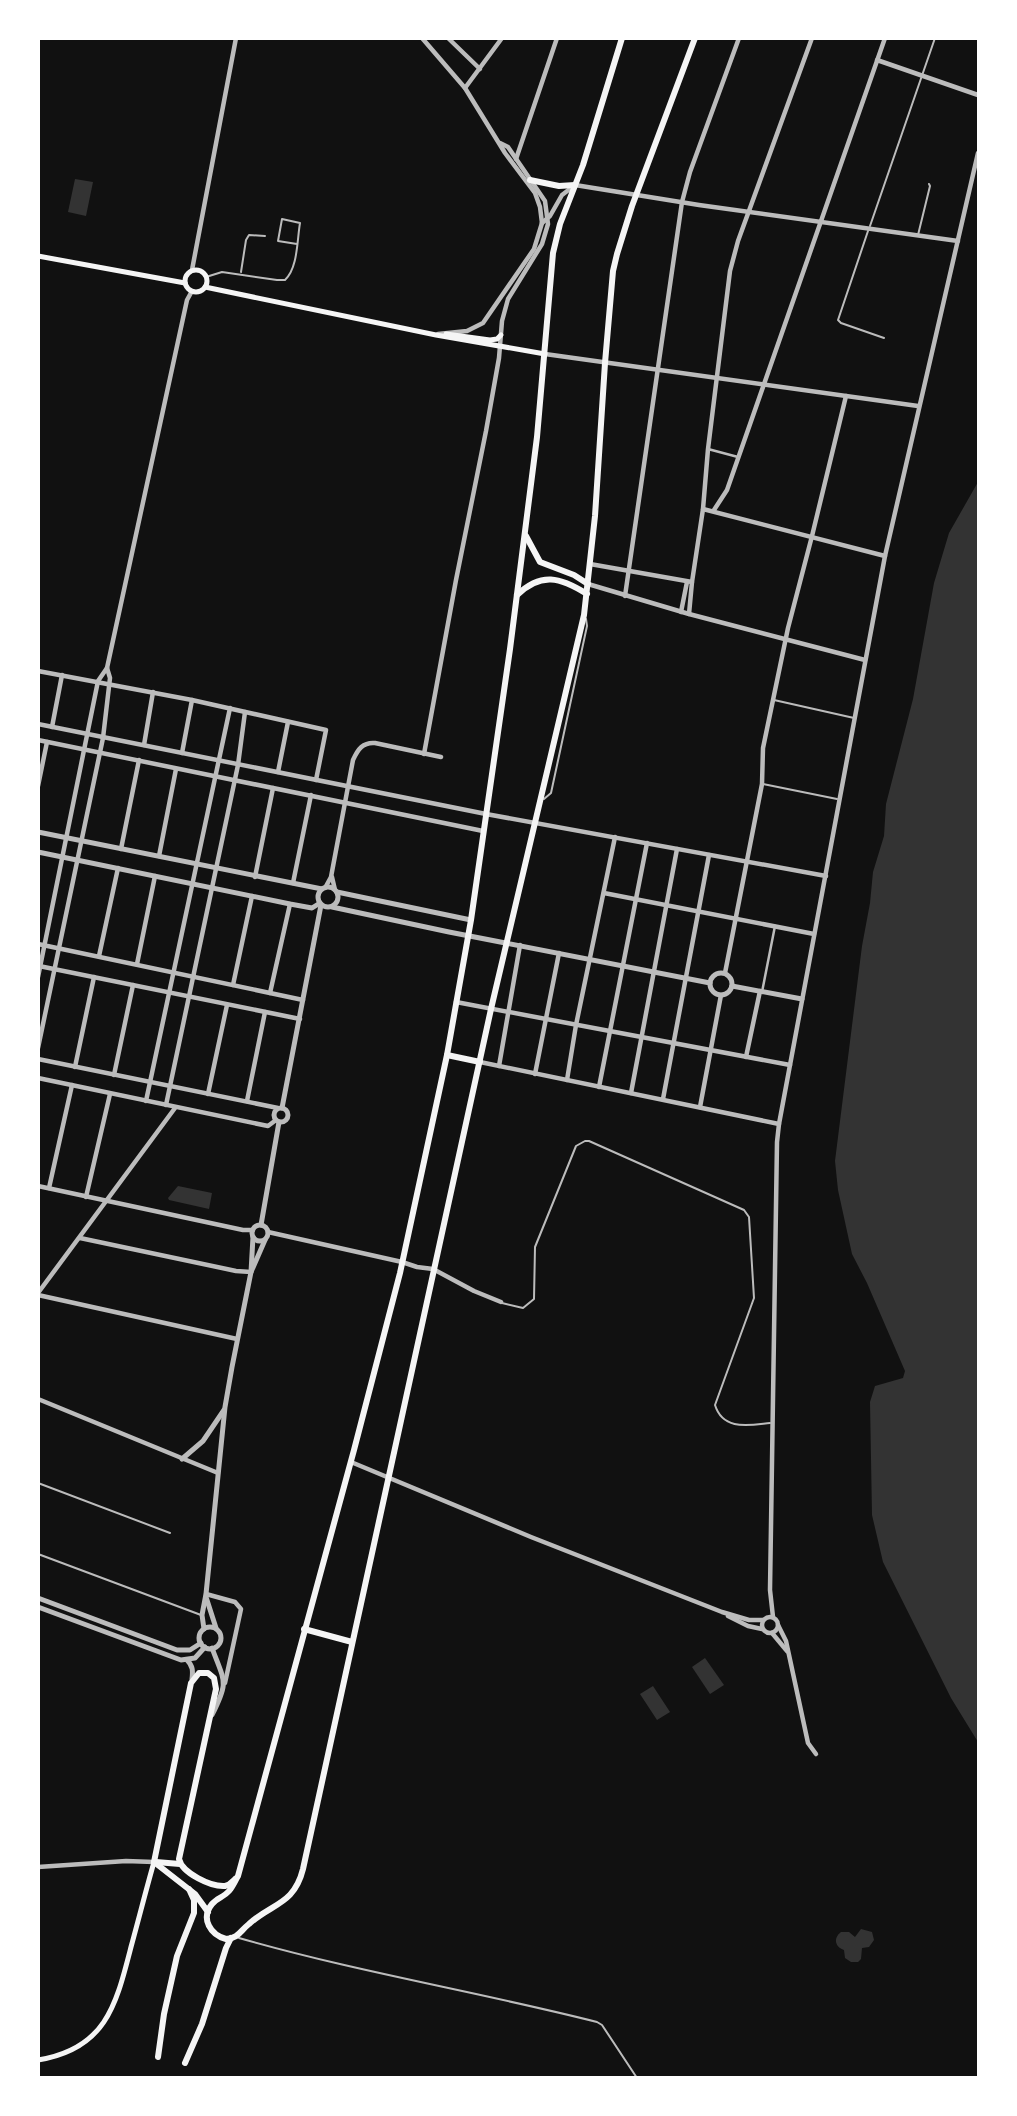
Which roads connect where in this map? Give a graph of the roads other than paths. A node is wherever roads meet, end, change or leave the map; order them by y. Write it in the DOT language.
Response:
graph roads {
  1 [pos="236,38"];
  2 [pos="422,38"];
  3 [pos="448,38"];
  4 [pos="502,38"];
  5 [pos="556,38"];
  6 [pos="622,38"];
  7 [pos="695,38"];
  8 [pos="739,38"];
  9 [pos="812,38"];
  10 [pos="885,38"];
  11 [pos="935,38"];
  12 [pos="877,60"];
  13 [pos="480,69"];
  14 [pos="922,76"];
  15 [pos="465,88"];
  16 [pos="978,95"];
  17 [pos="500,143"];
  18 [pos="978,153"];
  19 [pos="516,160"];
  20 [pos="530,180"];
  21 [pos="929,184"];
  22 [pos="575,185"];
  23 [pos="636,195"];
  24 [pos="682,202"];
  25 [pos="750,211"];
  26 [pos="548,217"];
  27 [pos="821,221"];
  28 [pos="542,224"];
  29 [pos="869,228"];
  30 [pos="265,236"];
  31 [pos="918,236"];
  32 [pos="544,239"];
  33 [pos="958,241"];
  34 [pos="296,244"];
  35 [pos="553,253"];
  36 [pos="38,256"];
  37 [pos="192,270"];
  38 [pos="241,273"];
  39 [pos="206,277"];
  40 [pos="185,284"];
  41 [pos="205,287"];
  42 [pos="192,291"];
  43 [pos="436,335"];
  44 [pos="501,335"];
  45 [pos="884,338"];
  46 [pos="500,346"];
  47 [pos="545,354"];
  48 [pos="605,363"];
  49 [pos="658,370"];
  50 [pos="718,379"];
  51 [pos="764,385"];
  52 [pos="846,396"];
  53 [pos="919,406"];
  54 [pos="708,449"];
  55 [pos="738,457"];
  56 [pos="703,509"];
  57 [pos="714,510"];
  58 [pos="525,535"];
  59 [pos="812,536"];
  60 [pos="885,556"];
  61 [pos="590,564"];
  62 [pos="629,571"];
  63 [pos="689,582"];
  64 [pos="588,584"];
  65 [pos="587,594"];
  66 [pos="516,596"];
  67 [pos="625,596"];
  68 [pos="681,612"];
  69 [pos="689,614"];
  70 [pos="785,639"];
  71 [pos="865,660"];
  72 [pos="107,668"];
  73 [pos="38,671"];
  74 [pos="62,676"];
  75 [pos="98,681"];
  76 [pos="109,684"];
  77 [pos="153,692"];
  78 [pos="192,700"];
  79 [pos="773,700"];
  80 [pos="230,709"];
  81 [pos="245,712"];
  82 [pos="854,718"];
  83 [pos="288,722"];
  84 [pos="38,724"];
  85 [pos="52,727"];
  86 [pos="86,734"];
  87 [pos="103,738"];
  88 [pos="38,740"];
  89 [pos="47,742"];
  90 [pos="144,745"];
  91 [pos="83,749"];
  92 [pos="100,752"];
  93 [pos="182,753"];
  94 [pos="424,754"];
  95 [pos="441,757"];
  96 [pos="139,760"];
  97 [pos="218,760"];
  98 [pos="238,765"];
  99 [pos="176,768"];
  100 [pos="278,772"];
  101 [pos="215,777"];
  102 [pos="316,780"];
  103 [pos="234,781"];
  104 [pos="762,784"];
  105 [pos="38,786"];
  106 [pos="347,786"];
  107 [pos="273,788"];
  108 [pos="311,795"];
  109 [pos="839,799"];
  110 [pos="345,802"];
  111 [pos="486,814"];
  112 [pos="534,822"];
  113 [pos="484,831"];
  114 [pos="38,832"];
  115 [pos="615,836"];
  116 [pos="66,838"];
  117 [pos="82,841"];
  118 [pos="646,843"];
  119 [pos="121,849"];
  120 [pos="677,849"];
  121 [pos="38,852"];
  122 [pos="709,855"];
  123 [pos="63,857"];
  124 [pos="159,857"];
  125 [pos="78,860"];
  126 [pos="746,862"];
  127 [pos="197,865"];
  128 [pos="118,868"];
  129 [pos="216,869"];
  130 [pos="155,876"];
  131 [pos="826,876"];
  132 [pos="255,877"];
  133 [pos="331,877"];
  134 [pos="193,884"];
  135 [pos="292,884"];
  136 [pos="212,888"];
  137 [pos="323,888"];
  138 [pos="336,891"];
  139 [pos="604,892"];
  140 [pos="252,896"];
  141 [pos="635,899"];
  142 [pos="290,904"];
  143 [pos="320,904"];
  144 [pos="667,904"];
  145 [pos="330,908"];
  146 [pos="420,909"];
  147 [pos="698,911"];
  148 [pos="471,919"];
  149 [pos="734,919"];
  150 [pos="318,922"];
  151 [pos="417,926"];
  152 [pos="775,926"];
  153 [pos="814,934"];
  154 [pos="468,936"];
  155 [pos="506,943"];
  156 [pos="38,944"];
  157 [pos="520,945"];
  158 [pos="45,946"];
  159 [pos="60,949"];
  160 [pos="559,953"];
  161 [pos="100,956"];
  162 [pos="590,959"];
  163 [pos="137,964"];
  164 [pos="40,966"];
  165 [pos="622,966"];
  166 [pos="55,969"];
  167 [pos="653,972"];
  168 [pos="174,973"];
  169 [pos="725,973"];
  170 [pos="38,977"];
  171 [pos="94,977"];
  172 [pos="193,977"];
  173 [pos="686,979"];
  174 [pos="710,983"];
  175 [pos="133,985"];
  176 [pos="233,985"];
  177 [pos="732,986"];
  178 [pos="761,991"];
  179 [pos="170,993"];
  180 [pos="271,993"];
  181 [pos="721,995"];
  182 [pos="189,997"];
  183 [pos="802,999"];
  184 [pos="303,1000"];
  185 [pos="456,1002"];
  186 [pos="228,1005"];
  187 [pos="491,1009"];
  188 [pos="265,1012"];
  189 [pos="508,1012"];
  190 [pos="300,1018"];
  191 [pos="546,1019"];
  192 [pos="576,1025"];
  193 [pos="610,1032"];
  194 [pos="642,1038"];
  195 [pos="673,1044"];
  196 [pos="38,1048"];
  197 [pos="710,1051"];
  198 [pos="447,1055"];
  199 [pos="746,1057"];
  200 [pos="38,1059"];
  201 [pos="480,1062"];
  202 [pos="790,1065"];
  203 [pos="499,1066"];
  204 [pos="75,1067"];
  205 [pos="535,1074"];
  206 [pos="114,1075"];
  207 [pos="38,1078"];
  208 [pos="567,1080"];
  209 [pos="150,1082"];
  210 [pos="72,1085"];
  211 [pos="170,1086"];
  212 [pos="599,1087"];
  213 [pos="631,1093"];
  214 [pos="110,1094"];
  215 [pos="208,1094"];
  216 [pos="663,1100"];
  217 [pos="146,1101"];
  218 [pos="247,1101"];
  219 [pos="166,1105"];
  220 [pos="700,1107"];
  221 [pos="176,1108"];
  222 [pos="280,1108"];
  223 [pos="277,1121"];
  224 [pos="779,1124"];
  225 [pos="38,1186"];
  226 [pos="49,1188"];
  227 [pos="86,1197"];
  228 [pos="107,1201"];
  229 [pos="261,1225"];
  230 [pos="253,1233"];
  231 [pos="267,1236"];
  232 [pos="80,1238"];
  233 [pos="402,1262"];
  234 [pos="433,1269"];
  235 [pos="251,1272"];
  236 [pos="38,1294"];
  237 [pos="501,1302"];
  238 [pos="237,1339"];
  239 [pos="38,1399"];
  240 [pos="225,1407"];
  241 [pos="771,1423"];
  242 [pos="182,1459"];
  243 [pos="351,1462"];
  244 [pos="218,1473"];
  245 [pos="390,1479"];
  246 [pos="38,1483"];
  247 [pos="170,1533"];
  248 [pos="38,1553"];
  249 [pos="205,1594"];
  250 [pos="38,1598"];
  251 [pos="38,1607"];
  252 [pos="722,1612"];
  253 [pos="202,1615"];
  254 [pos="773,1617"];
  255 [pos="763,1620"];
  256 [pos="778,1625"];
  257 [pos="204,1629"];
  258 [pos="217,1629"];
  259 [pos="304,1629"];
  260 [pos="763,1629"];
  261 [pos="772,1633"];
  262 [pos="352,1642"];
  263 [pos="203,1645"];
  264 [pos="212,1648"];
  265 [pos="787,1651"];
  266 [pos="187,1660"];
  267 [pos="192,1681"];
  268 [pos="225,1683"];
  269 [pos="208,1724"];
  270 [pos="816,1754"];
  271 [pos="154,1862"];
  272 [pos="180,1864"];
  273 [pos="38,1867"];
  274 [pos="238,1876"];
  275 [pos="190,1889"];
  276 [pos="208,1912"];
  277 [pos="234,1938"];
  278 [pos="158,2057"];
  279 [pos="38,2060"];
  280 [pos="185,2063"];
  281 [pos="637,2077"];
  1 -- 37 [label="street"];
  2 -- 15 [label="street"];
  3 -- 13 [label="street"];
  4 -- 13 [label="street"];
  5 -- 19 [label="street"];
  6 -- 22 [label="main road"];
  7 -- 23 [label="main road"];
  8 -- 24 [label="street"];
  9 -- 25 [label="street"];
  10 -- 12 [label="street"];
  11 -- 14 [label="lane"];
  12 -- 14 [label="street"];
  12 -- 27 [label="street"];
  13 -- 15 [label="street"];
  14 -- 16 [label="street"];
  14 -- 29 [label="lane"];
  15 -- 17 [label="street"];
  17 -- 19 [label="street"];
  17 -- 28 [label="street"];
  18 -- 33 [label="street"];
  19 -- 20 [label="street"];
  20 -- 22 [label="main road"];
  20 -- 26 [label="street"];
  21 -- 31 [label="lane"];
  22 -- 23 [label="street"];
  22 -- 26 [label="street"];
  22 -- 35 [label="main road"];
  23 -- 24 [label="street"];
  23 -- 48 [label="main road"];
  24 -- 25 [label="street"];
  24 -- 49 [label="street"];
  25 -- 27 [label="street"];
  25 -- 50 [label="street"];
  26 -- 28 [label="street"];
  26 -- 32 [label="street"];
  27 -- 29 [label="street"];
  27 -- 51 [label="street"];
  28 -- 32 [label="street"];
  28 -- 43 [label="street"];
  29 -- 31 [label="street"];
  29 -- 45 [label="lane"];
  30 -- 38 [label="lane"];
  31 -- 33 [label="street"];
  32 -- 35 [label="street"];
  32 -- 44 [label="street"];
  33 -- 53 [label="street"];
  34 -- 34 [label="lane"];
  34 -- 38 [label="lane"];
  35 -- 47 [label="main road"];
  36 -- 40 [label="main road"];
  37 -- 39 [label="main road"];
  37 -- 40 [label="main road"];
  38 -- 39 [label="lane"];
  39 -- 41 [label="main road"];
  40 -- 42 [label="main road"];
  41 -- 42 [label="main road"];
  41 -- 43 [label="main road"];
  42 -- 72 [label="street"];
  43 -- 44 [label="main road"];
  43 -- 46 [label="main road"];
  44 -- 46 [label="street"];
  46 -- 47 [label="main road"];
  46 -- 94 [label="street"];
  47 -- 48 [label="street"];
  47 -- 58 [label="main road"];
  48 -- 49 [label="street"];
  48 -- 61 [label="main road"];
  49 -- 50 [label="street"];
  49 -- 62 [label="street"];
  50 -- 51 [label="street"];
  50 -- 54 [label="street"];
  51 -- 52 [label="street"];
  51 -- 55 [label="street"];
  52 -- 53 [label="street"];
  52 -- 59 [label="street"];
  53 -- 60 [label="street"];
  54 -- 55 [label="street"];
  54 -- 56 [label="street"];
  55 -- 57 [label="street"];
  56 -- 57 [label="street"];
  56 -- 63 [label="street"];
  57 -- 59 [label="street"];
  58 -- 64 [label="main road"];
  58 -- 66 [label="main road"];
  59 -- 60 [label="street"];
  59 -- 70 [label="street"];
  60 -- 71 [label="street"];
  61 -- 62 [label="street"];
  61 -- 64 [label="main road"];
  62 -- 63 [label="street"];
  62 -- 67 [label="street"];
  63 -- 68 [label="street"];
  63 -- 69 [label="street"];
  64 -- 65 [label="main road"];
  64 -- 67 [label="street"];
  65 -- 66 [label="main road"];
  65 -- 112 [label="main road"];
  66 -- 111 [label="main road"];
  67 -- 68 [label="street"];
  68 -- 69 [label="street"];
  69 -- 70 [label="street"];
  70 -- 71 [label="street"];
  70 -- 79 [label="street"];
  71 -- 82 [label="street"];
  72 -- 75 [label="street"];
  72 -- 76 [label="street"];
  73 -- 74 [label="street"];
  74 -- 75 [label="street"];
  74 -- 85 [label="street"];
  75 -- 76 [label="street"];
  75 -- 86 [label="street"];
  76 -- 77 [label="street"];
  76 -- 87 [label="street"];
  77 -- 78 [label="street"];
  77 -- 90 [label="street"];
  78 -- 80 [label="street"];
  78 -- 93 [label="street"];
  79 -- 82 [label="lane"];
  79 -- 104 [label="street"];
  80 -- 81 [label="street"];
  80 -- 97 [label="street"];
  81 -- 83 [label="street"];
  81 -- 98 [label="street"];
  82 -- 109 [label="street"];
  83 -- 100 [label="street"];
  83 -- 102 [label="street"];
  84 -- 85 [label="street"];
  85 -- 86 [label="street"];
  86 -- 87 [label="street"];
  86 -- 91 [label="street"];
  87 -- 90 [label="street"];
  87 -- 92 [label="street"];
  88 -- 89 [label="street"];
  89 -- 91 [label="street"];
  89 -- 105 [label="street"];
  90 -- 93 [label="street"];
  91 -- 92 [label="street"];
  91 -- 116 [label="street"];
  92 -- 96 [label="street"];
  92 -- 117 [label="street"];
  93 -- 97 [label="street"];
  94 -- 95 [label="street"];
  94 -- 106 [label="street"];
  96 -- 99 [label="street"];
  96 -- 119 [label="street"];
  97 -- 98 [label="street"];
  97 -- 101 [label="street"];
  98 -- 100 [label="street"];
  98 -- 103 [label="street"];
  99 -- 101 [label="street"];
  99 -- 124 [label="street"];
  100 -- 102 [label="street"];
  101 -- 103 [label="street"];
  101 -- 127 [label="street"];
  102 -- 106 [label="street"];
  103 -- 107 [label="street"];
  103 -- 129 [label="street"];
  104 -- 109 [label="lane"];
  104 -- 126 [label="street"];
  106 -- 110 [label="street"];
  106 -- 111 [label="street"];
  107 -- 108 [label="street"];
  107 -- 132 [label="street"];
  108 -- 110 [label="street"];
  108 -- 135 [label="street"];
  109 -- 131 [label="street"];
  110 -- 113 [label="street"];
  110 -- 133 [label="street"];
  111 -- 112 [label="street"];
  111 -- 113 [label="main road"];
  112 -- 115 [label="street"];
  112 -- 155 [label="main road"];
  113 -- 148 [label="main road"];
  114 -- 116 [label="street"];
  115 -- 118 [label="street"];
  115 -- 139 [label="street"];
  116 -- 117 [label="street"];
  116 -- 123 [label="street"];
  117 -- 119 [label="street"];
  117 -- 125 [label="street"];
  118 -- 120 [label="street"];
  118 -- 141 [label="street"];
  119 -- 124 [label="street"];
  120 -- 122 [label="street"];
  120 -- 144 [label="street"];
  121 -- 123 [label="street"];
  122 -- 126 [label="street"];
  122 -- 147 [label="street"];
  123 -- 125 [label="street"];
  123 -- 158 [label="street"];
  124 -- 127 [label="street"];
  125 -- 128 [label="street"];
  125 -- 159 [label="street"];
  126 -- 131 [label="street"];
  126 -- 149 [label="street"];
  127 -- 129 [label="street"];
  127 -- 134 [label="street"];
  128 -- 130 [label="street"];
  128 -- 161 [label="street"];
  129 -- 132 [label="street"];
  129 -- 136 [label="street"];
  130 -- 134 [label="street"];
  130 -- 163 [label="street"];
  131 -- 153 [label="street"];
  132 -- 135 [label="street"];
  133 -- 137 [label="street"];
  133 -- 138 [label="street"];
  134 -- 136 [label="street"];
  134 -- 168 [label="street"];
  135 -- 137 [label="street"];
  136 -- 140 [label="street"];
  136 -- 172 [label="street"];
  137 -- 138 [label="street"];
  137 -- 143 [label="street"];
  138 -- 145 [label="street"];
  138 -- 146 [label="street"];
  139 -- 141 [label="street"];
  139 -- 162 [label="street"];
  140 -- 142 [label="street"];
  140 -- 176 [label="street"];
  141 -- 144 [label="street"];
  141 -- 165 [label="street"];
  142 -- 143 [label="street"];
  142 -- 180 [label="street"];
  143 -- 145 [label="street"];
  143 -- 150 [label="street"];
  144 -- 147 [label="street"];
  144 -- 167 [label="street"];
  145 -- 150 [label="street"];
  145 -- 151 [label="street"];
  146 -- 148 [label="street"];
  146 -- 151 [label="street"];
  147 -- 149 [label="street"];
  147 -- 173 [label="street"];
  148 -- 154 [label="main road"];
  149 -- 152 [label="street"];
  149 -- 169 [label="street"];
  150 -- 184 [label="street"];
  151 -- 154 [label="street"];
  152 -- 153 [label="street"];
  152 -- 178 [label="street"];
  153 -- 183 [label="street"];
  154 -- 155 [label="street"];
  154 -- 185 [label="main road"];
  155 -- 157 [label="street"];
  155 -- 187 [label="main road"];
  156 -- 158 [label="street"];
  157 -- 160 [label="street"];
  157 -- 189 [label="street"];
  158 -- 159 [label="street"];
  158 -- 164 [label="street"];
  159 -- 161 [label="street"];
  159 -- 166 [label="street"];
  160 -- 162 [label="street"];
  160 -- 191 [label="street"];
  161 -- 163 [label="street"];
  162 -- 165 [label="street"];
  162 -- 192 [label="street"];
  163 -- 168 [label="street"];
  164 -- 166 [label="street"];
  164 -- 170 [label="street"];
  165 -- 167 [label="street"];
  165 -- 193 [label="street"];
  166 -- 171 [label="street"];
  166 -- 196 [label="street"];
  167 -- 173 [label="street"];
  167 -- 194 [label="street"];
  168 -- 172 [label="street"];
  168 -- 179 [label="street"];
  169 -- 174 [label="street"];
  169 -- 177 [label="street"];
  171 -- 175 [label="street"];
  171 -- 204 [label="street"];
  172 -- 176 [label="street"];
  172 -- 182 [label="street"];
  173 -- 174 [label="street"];
  173 -- 195 [label="street"];
  174 -- 181 [label="street"];
  175 -- 179 [label="street"];
  175 -- 206 [label="street"];
  176 -- 180 [label="street"];
  177 -- 178 [label="street"];
  177 -- 181 [label="street"];
  178 -- 183 [label="street"];
  178 -- 199 [label="street"];
  179 -- 182 [label="street"];
  179 -- 209 [label="street"];
  180 -- 184 [label="street"];
  181 -- 197 [label="street"];
  182 -- 186 [label="street"];
  182 -- 211 [label="street"];
  183 -- 202 [label="street"];
  184 -- 190 [label="street"];
  185 -- 187 [label="street"];
  185 -- 198 [label="main road"];
  186 -- 188 [label="street"];
  186 -- 215 [label="street"];
  187 -- 189 [label="street"];
  187 -- 201 [label="main road"];
  188 -- 190 [label="street"];
  188 -- 218 [label="street"];
  189 -- 191 [label="street"];
  189 -- 203 [label="street"];
  190 -- 222 [label="street"];
  191 -- 192 [label="street"];
  191 -- 205 [label="street"];
  192 -- 193 [label="street"];
  192 -- 208 [label="street"];
  193 -- 194 [label="street"];
  193 -- 212 [label="street"];
  194 -- 195 [label="street"];
  194 -- 213 [label="street"];
  195 -- 197 [label="street"];
  195 -- 216 [label="street"];
  197 -- 199 [label="street"];
  197 -- 220 [label="street"];
  198 -- 201 [label="main road"];
  198 -- 233 [label="main road"];
  199 -- 202 [label="street"];
  200 -- 204 [label="street"];
  201 -- 203 [label="street"];
  201 -- 234 [label="main road"];
  202 -- 224 [label="street"];
  203 -- 205 [label="street"];
  204 -- 206 [label="street"];
  205 -- 208 [label="street"];
  206 -- 209 [label="street"];
  207 -- 210 [label="street"];
  208 -- 212 [label="street"];
  209 -- 211 [label="street"];
  209 -- 217 [label="street"];
  210 -- 214 [label="street"];
  210 -- 226 [label="street"];
  211 -- 215 [label="street"];
  211 -- 219 [label="street"];
  212 -- 213 [label="street"];
  213 -- 216 [label="street"];
  214 -- 217 [label="street"];
  214 -- 227 [label="street"];
  215 -- 218 [label="street"];
  216 -- 220 [label="street"];
  217 -- 219 [label="street"];
  218 -- 222 [label="street"];
  219 -- 221 [label="street"];
  220 -- 224 [label="street"];
  221 -- 223 [label="street"];
  221 -- 228 [label="street"];
  222 -- 223 [label="street"];
  222 -- 223 [label="street"];
  223 -- 229 [label="street"];
  224 -- 241 [label="street"];
  225 -- 226 [label="street"];
  226 -- 227 [label="street"];
  227 -- 228 [label="street"];
  228 -- 230 [label="street"];
  228 -- 232 [label="street"];
  229 -- 230 [label="street"];
  229 -- 231 [label="street"];
  230 -- 231 [label="street"];
  230 -- 235 [label="street"];
  231 -- 233 [label="street"];
  231 -- 235 [label="street"];
  232 -- 235 [label="street"];
  232 -- 236 [label="street"];
  233 -- 234 [label="street"];
  233 -- 243 [label="main road"];
  234 -- 237 [label="street"];
  234 -- 245 [label="main road"];
  235 -- 238 [label="street"];
  236 -- 238 [label="street"];
  237 -- 241 [label="lane"];
  238 -- 240 [label="street"];
  239 -- 242 [label="street"];
  240 -- 242 [label="street"];
  240 -- 244 [label="street"];
  241 -- 254 [label="street"];
  242 -- 244 [label="street"];
  243 -- 245 [label="street"];
  243 -- 259 [label="main road"];
  244 -- 249 [label="street"];
  245 -- 252 [label="street"];
  245 -- 262 [label="main road"];
  246 -- 247 [label="lane"];
  248 -- 253 [label="lane"];
  249 -- 253 [label="street"];
  249 -- 258 [label="street"];
  249 -- 268 [label="street"];
  250 -- 263 [label="street"];
  251 -- 266 [label="street"];
  252 -- 255 [label="street"];
  252 -- 260 [label="street"];
  253 -- 257 [label="street"];
  254 -- 255 [label="street"];
  254 -- 256 [label="street"];
  255 -- 260 [label="street"];
  256 -- 261 [label="street"];
  256 -- 265 [label="street"];
  257 -- 258 [label="street"];
  257 -- 263 [label="street"];
  258 -- 264 [label="street"];
  259 -- 262 [label="main road"];
  259 -- 274 [label="main road"];
  260 -- 261 [label="street"];
  261 -- 265 [label="street"];
  262 -- 277 [label="main road"];
  263 -- 264 [label="street"];
  263 -- 266 [label="street"];
  264 -- 268 [label="street"];
  265 -- 270 [label="street"];
  266 -- 267 [label="street"];
  267 -- 269 [label="main road"];
  267 -- 271 [label="main road"];
  268 -- 269 [label="street"];
  269 -- 272 [label="main road"];
  271 -- 272 [label="main road"];
  271 -- 273 [label="street"];
  271 -- 275 [label="main road"];
  271 -- 279 [label="main road"];
  272 -- 274 [label="main road"];
  274 -- 276 [label="main road"];
  275 -- 276 [label="main road"];
  275 -- 278 [label="main road"];
  276 -- 277 [label="main road"];
  277 -- 280 [label="main road"];
  277 -- 281 [label="lane"];
}
